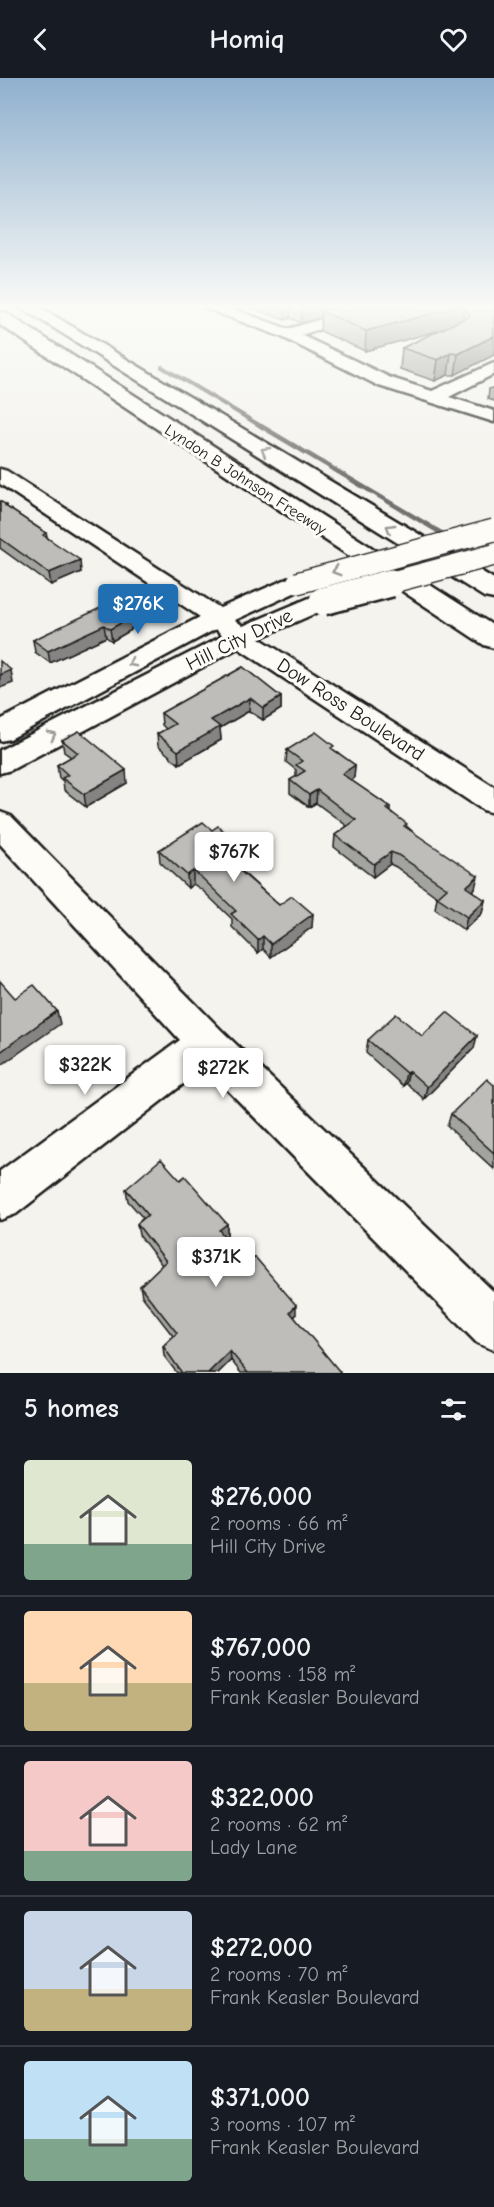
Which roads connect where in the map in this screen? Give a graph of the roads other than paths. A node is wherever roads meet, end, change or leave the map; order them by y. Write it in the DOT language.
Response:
graph roads {
  1 [pos="54,365"];
  2 [pos="73,365"];
  3 [pos="124,365"];
  4 [pos="138,365"];
  5 [pos="353,365"];
  6 [pos="494,368"];
  7 [pos="434,397"];
  8 [pos="203,414"];
  9 [pos="494,417"];
  10 [pos="183,438"];
  11 [pos="0,475"];
  12 [pos="494,530"];
  13 [pos="494,555"];
  14 [pos="494,591"];
  15 [pos="218,618"];
  16 [pos="241,638"];
  17 [pos="494,639"];
  18 [pos="0,732"];
  19 [pos="0,763"];
  20 [pos="494,802"];
  21 [pos="0,825"];
  22 [pos="207,1042"];
  23 [pos="0,1198"];
  24 [pos="494,1326"];
  1 -- 10 [label="highway"];
  2 -- 10 [label="highway, Lyndon B Johnson Freeway"];
  3 -- 8 [label="highway, Lyndon B Johnson Freeway"];
  4 -- 8 [label="highway"];
  5 -- 7 [label="street"];
  6 -- 7 [label="street"];
  7 -- 9 [label="street"];
  14 -- 8 [label="highway, Lyndon B Johnson Freeway, one-way"];
  10 -- 17 [label="highway, Lyndon B Johnson Freeway"];
  11 -- 15 [label="street, Dow Ross Boulevard"];
  12 -- 15 [label="street, Hill City Drive, one-way, bridge"];
  13 -- 16 [label="street, Hill City Drive, bridge"];
  15 -- 16 [label="street, Dow Ross Boulevard"];
  15 -- 18 [label="street, Hill City Drive, one-way"];
  19 -- 16 [label="street, Hill City Drive, one-way"];
  16 -- 20 [label="street, Dow Ross Boulevard"];
  21 -- 22 [label="street"];
  22 -- 23 [label="street"];
  22 -- 24 [label="street"];
}
